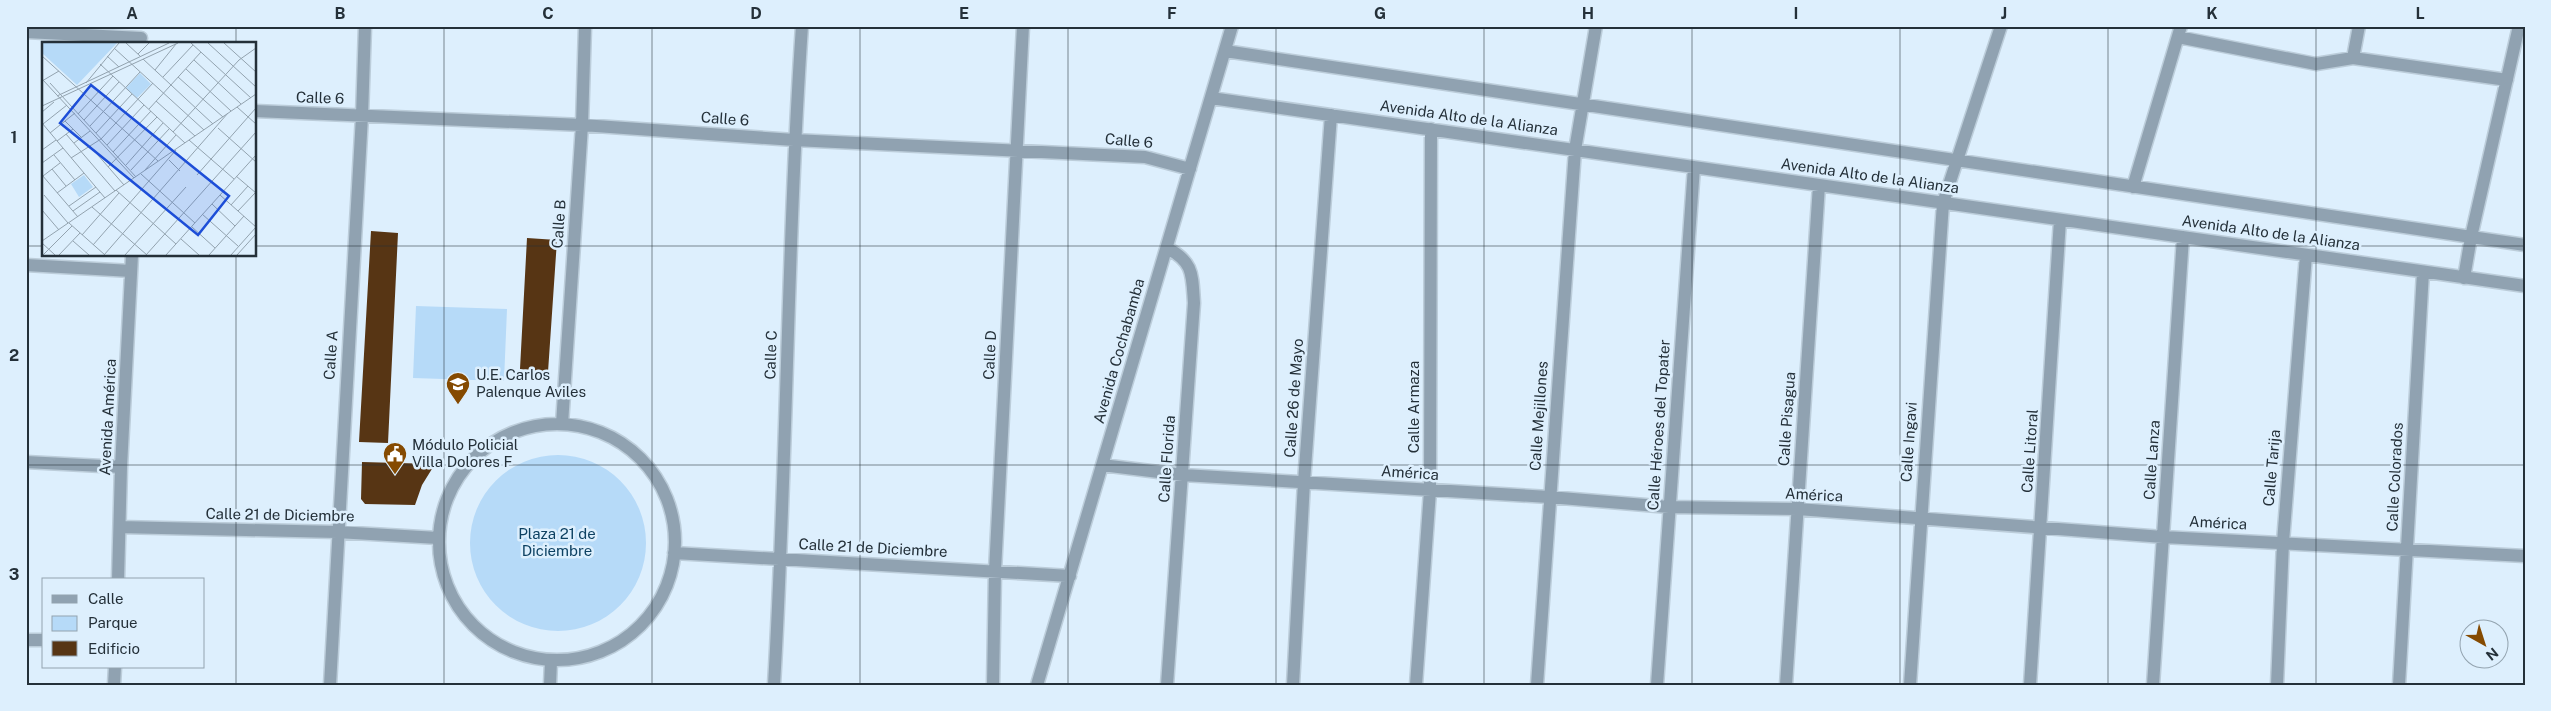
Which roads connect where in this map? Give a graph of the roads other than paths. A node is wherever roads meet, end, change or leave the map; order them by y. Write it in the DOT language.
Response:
graph roads {
  1 [pos="365,26"];
  2 [pos="585,26"];
  3 [pos="802,26"];
  4 [pos="1023,26"];
  5 [pos="1232,26"];
  6 [pos="1596,26"];
  7 [pos="2001,26"];
  8 [pos="2359,26"];
  9 [pos="2519,26"];
  10 [pos="26,32"];
  11 [pos="2180,32"];
  12 [pos="141,36"];
  13 [pos="1225,51"];
  14 [pos="2353,58"];
  15 [pos="2507,80"];
  16 [pos="1211,98"];
  17 [pos="1584,105"];
  18 [pos="256,111"];
  19 [pos="1330,115"];
  20 [pos="362,116"];
  21 [pos="582,125"];
  22 [pos="1431,129"];
  23 [pos="794,140"];
  24 [pos="1016,150"];
  25 [pos="1575,150"];
  26 [pos="1957,161"];
  27 [pos="1694,167"];
  28 [pos="1190,169"];
  29 [pos="1819,185"];
  30 [pos="2133,187"];
  31 [pos="1942,203"];
  32 [pos="2060,220"];
  33 [pos="2183,237"];
  34 [pos="2471,237"];
  35 [pos="2525,245"];
  36 [pos="1167,248"];
  37 [pos="2306,255"];
  38 [pos="132,256"];
  39 [pos="26,265"];
  40 [pos="131,271"];
  41 [pos="2423,272"];
  42 [pos="2464,278"];
  43 [pos="2525,286"];
  44 [pos="562,424"];
  45 [pos="26,462"];
  46 [pos="1102,465"];
  47 [pos="121,467"];
  48 [pos="1183,475"];
  49 [pos="1304,482"];
  50 [pos="1430,491"];
  51 [pos="1549,497"];
  52 [pos="1669,507"];
  53 [pos="1798,509"];
  54 [pos="1920,518"];
  55 [pos="120,527"];
  56 [pos="2041,528"];
  57 [pos="337,532"];
  58 [pos="2163,537"];
  59 [pos="438,538"];
  60 [pos="2283,542"];
  61 [pos="2407,550"];
  62 [pos="674,553"];
  63 [pos="2525,556"];
  64 [pos="781,559"];
  65 [pos="996,571"];
  66 [pos="1070,576"];
  67 [pos="118,578"];
  68 [pos="26,640"];
  69 [pos="42,640"];
  70 [pos="551,661"];
  71 [pos="115,668"];
  72 [pos="114,685"];
  73 [pos="330,685"];
  74 [pos="550,685"];
  75 [pos="774,685"];
  76 [pos="993,685"];
  77 [pos="1037,685"];
  78 [pos="1167,685"];
  79 [pos="1293,685"];
  80 [pos="1416,685"];
  81 [pos="1536,685"];
  82 [pos="1658,685"];
  83 [pos="1786,685"];
  84 [pos="1910,685"];
  85 [pos="2030,685"];
  86 [pos="2153,685"];
  87 [pos="2277,685"];
  88 [pos="2399,685"];
  1 -- 20 [label="street, Calle A"];
  2 -- 21 [label="street, Calle B"];
  3 -- 23 [label="street, Calle C"];
  4 -- 24 [label="street, Calle D"];
  5 -- 13 [label="street, Avenida Cochabamba"];
  6 -- 17 [label="street, Calle Mejillones"];
  7 -- 26 [label="street, Calle Ingavi"];
  8 -- 14 [label="street"];
  9 -- 15 [label="street"];
  10 -- 12 [label="street"];
  11 -- 14 [label="street"];
  11 -- 30 [label="street"];
  13 -- 16 [label="street, Avenida Cochabamba"];
  13 -- 17 [label="street, Avenida Alto de la Alianza"];
  14 -- 15 [label="street"];
  15 -- 34 [label="street"];
  16 -- 19 [label="street, Avenida Alto de la Alianza"];
  16 -- 28 [label="street, Avenida Cochabamba"];
  17 -- 25 [label="street, Calle Mejillones"];
  17 -- 26 [label="street, Avenida Alto de la Alianza"];
  18 -- 20 [label="street, Calle 6"];
  19 -- 22 [label="street, Avenida Alto de la Alianza"];
  19 -- 49 [label="street, Calle 26 de Mayo"];
  20 -- 21 [label="street, Calle 6"];
  20 -- 57 [label="street, Calle A"];
  21 -- 23 [label="street, Calle 6"];
  21 -- 44 [label="street, Calle B"];
  22 -- 25 [label="street, Avenida Alto de la Alianza"];
  22 -- 50 [label="street, Calle Armaza"];
  23 -- 24 [label="street, Calle 6"];
  23 -- 64 [label="street, Calle C"];
  24 -- 28 [label="street, Calle 6"];
  24 -- 65 [label="street, Calle D"];
  25 -- 27 [label="street, Avenida Alto de la Alianza"];
  25 -- 51 [label="street, Calle Mejillones"];
  26 -- 30 [label="street, Avenida Alto de la Alianza"];
  26 -- 31 [label="street, Calle Ingavi"];
  27 -- 29 [label="street, Avenida Alto de la Alianza"];
  27 -- 52 [label="street, Calle Héroes del Topater"];
  28 -- 36 [label="street, Avenida Cochabamba"];
  29 -- 31 [label="street, Avenida Alto de la Alianza"];
  29 -- 53 [label="street, Calle Pisagua"];
  30 -- 34 [label="street, Avenida Alto de la Alianza"];
  31 -- 32 [label="street, Avenida Alto de la Alianza"];
  31 -- 54 [label="street, Calle Ingavi"];
  32 -- 33 [label="street, Avenida Alto de la Alianza"];
  32 -- 56 [label="street, Calle Litoral"];
  33 -- 37 [label="street, Avenida Alto de la Alianza"];
  33 -- 58 [label="street, Calle Lanza"];
  34 -- 35 [label="street, Avenida Alto de la Alianza"];
  34 -- 42 [label="street"];
  36 -- 46 [label="street, Avenida Cochabamba"];
  36 -- 48 [label="street, Calle Florida"];
  37 -- 41 [label="street, Avenida Alto de la Alianza"];
  37 -- 60 [label="street, Calle Tarija"];
  38 -- 40 [label="street, Avenida América"];
  39 -- 40 [label="street"];
  40 -- 47 [label="street, Avenida América"];
  41 -- 42 [label="street, Avenida Alto de la Alianza"];
  41 -- 61 [label="street, Calle Colorados"];
  42 -- 43 [label="street, Avenida Alto de la Alianza"];
  44 -- 59 [label="street"];
  44 -- 62 [label="street"];
  45 -- 47 [label="street"];
  46 -- 48 [label="street, América"];
  46 -- 66 [label="street, Avenida Cochabamba"];
  47 -- 55 [label="street, Avenida América"];
  48 -- 49 [label="street, América"];
  48 -- 78 [label="street, Calle Florida"];
  49 -- 50 [label="street, América"];
  49 -- 79 [label="street, Calle 26 de Mayo"];
  50 -- 51 [label="street, América"];
  50 -- 80 [label="street, Calle Armaza"];
  51 -- 52 [label="street, América"];
  51 -- 81 [label="street, Calle Mejillones"];
  52 -- 53 [label="street, América"];
  52 -- 82 [label="street, Calle Héroes del Topater"];
  53 -- 54 [label="street, América"];
  53 -- 83 [label="street, Calle Pisagua"];
  54 -- 56 [label="street, América"];
  54 -- 84 [label="street, Calle Ingavi"];
  55 -- 57 [label="street, Calle 21 de Diciembre"];
  55 -- 67 [label="street, Avenida América"];
  56 -- 58 [label="street, América"];
  56 -- 85 [label="street, Calle Litoral"];
  57 -- 59 [label="street, Calle 21 de Diciembre"];
  57 -- 73 [label="street, Calle A"];
  58 -- 60 [label="street, América"];
  58 -- 86 [label="street, Calle Lanza"];
  59 -- 70 [label="street"];
  60 -- 61 [label="street, América"];
  60 -- 87 [label="street, Calle Tarija"];
  61 -- 63 [label="street, América"];
  61 -- 88 [label="street, Calle Colorados"];
  62 -- 64 [label="street, Calle 21 de Diciembre"];
  62 -- 70 [label="street"];
  64 -- 65 [label="street, Calle 21 de Diciembre"];
  64 -- 75 [label="street, Calle C"];
  65 -- 66 [label="street, Calle 21 de Diciembre"];
  65 -- 76 [label="street, Calle D"];
  66 -- 77 [label="street, Avenida Cochabamba"];
  68 -- 69 [label="street"];
  70 -- 74 [label="street"];
  71 -- 72 [label="street"];
}
